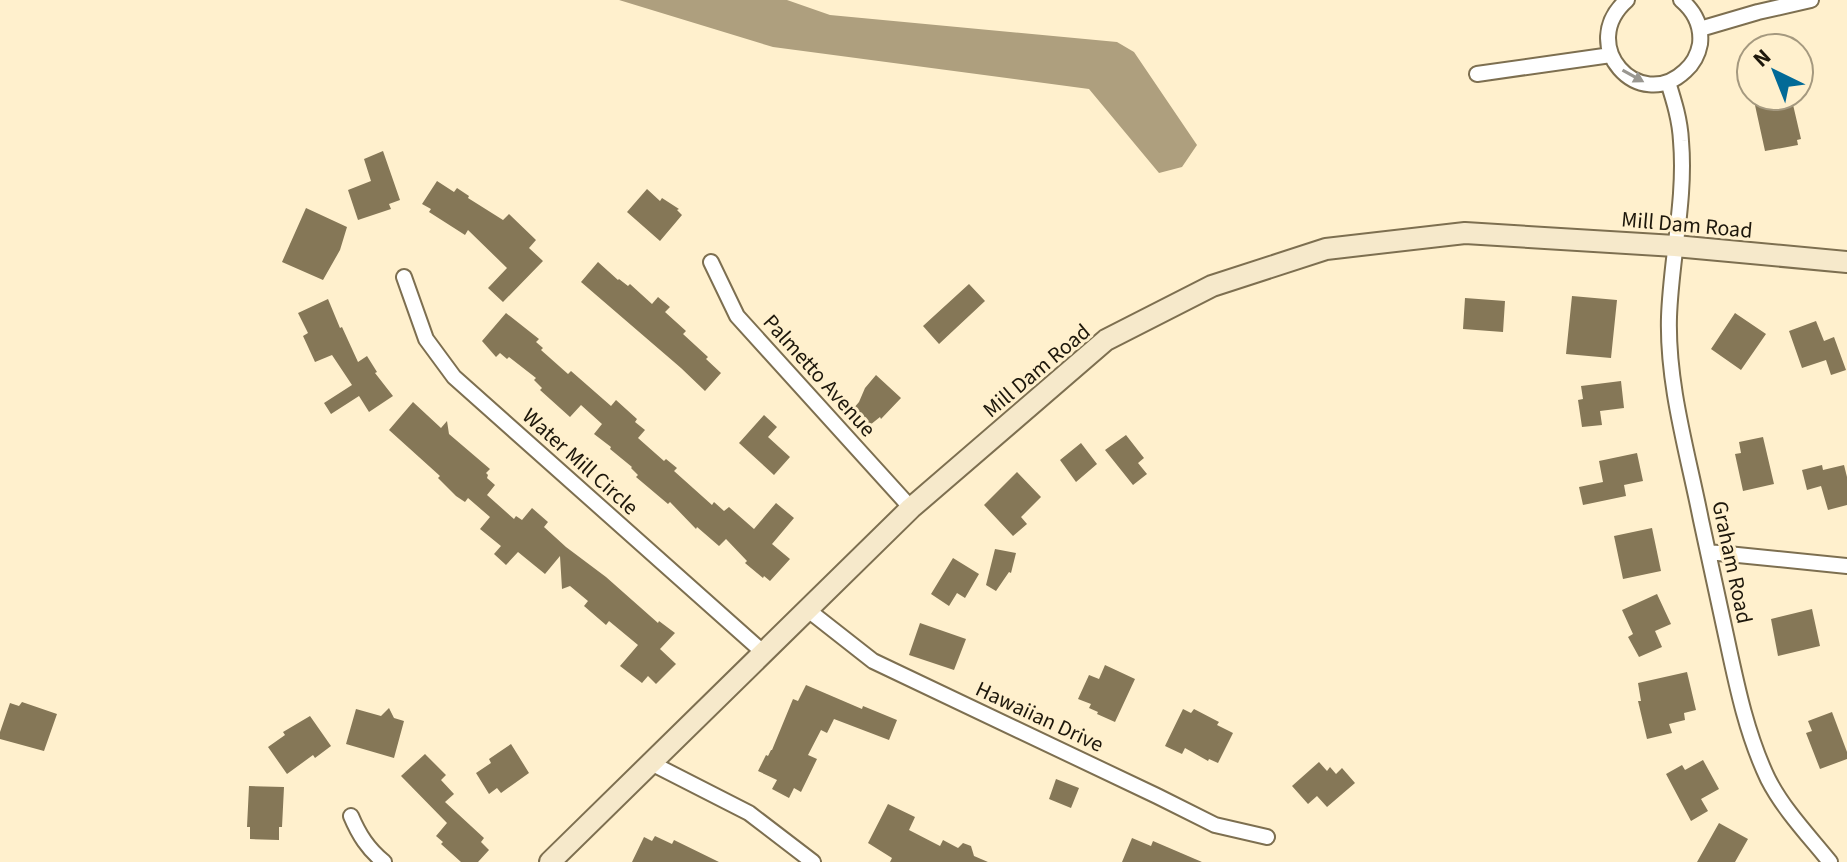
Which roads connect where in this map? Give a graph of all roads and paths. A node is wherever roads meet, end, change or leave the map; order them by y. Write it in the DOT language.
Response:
graph roads {
  1 [pos="1627,0"];
  2 [pos="1681,0"];
  3 [pos="1811,0"];
  4 [pos="1700,29"];
  5 [pos="1611,55"];
  6 [pos="1477,74"];
  7 [pos="1668,82"];
  8 [pos="1675,246"];
  9 [pos="711,262"];
  10 [pos="1847,262"];
  11 [pos="404,277"];
  12 [pos="911,508"];
  13 [pos="1708,552"];
  14 [pos="1847,566"];
  15 [pos="808,610"];
  16 [pos="764,653"];
  17 [pos="651,763"];
  18 [pos="351,816"];
  19 [pos="1267,837"];
  20 [pos="384,862"];
  21 [pos="550,862"];
  22 [pos="813,862"];
  23 [pos="1830,862"];
  1 -- 5 [label="street"];
  2 -- 4 [label="street"];
  3 -- 4 [label="street"];
  4 -- 7 [label="street"];
  5 -- 6 [label="street"];
  5 -- 7 [label="street, one-way"];
  7 -- 8 [label="street, Graham Road"];
  8 -- 10 [label="street, Mill Dam Road"];
  8 -- 12 [label="street, Mill Dam Road"];
  8 -- 13 [label="street, Graham Road"];
  9 -- 12 [label="street, Palmetto Avenue"];
  11 -- 16 [label="street, Water Mill Circle"];
  12 -- 15 [label="street, Mill Dam Road"];
  13 -- 14 [label="street"];
  13 -- 23 [label="street, Graham Road"];
  15 -- 16 [label="street, Mill Dam Road"];
  15 -- 19 [label="street, Hawaiian Drive"];
  16 -- 17 [label="street, Mill Dam Road"];
  17 -- 21 [label="street, Mill Dam Road"];
  17 -- 22 [label="street"];
  18 -- 20 [label="street"];
}
